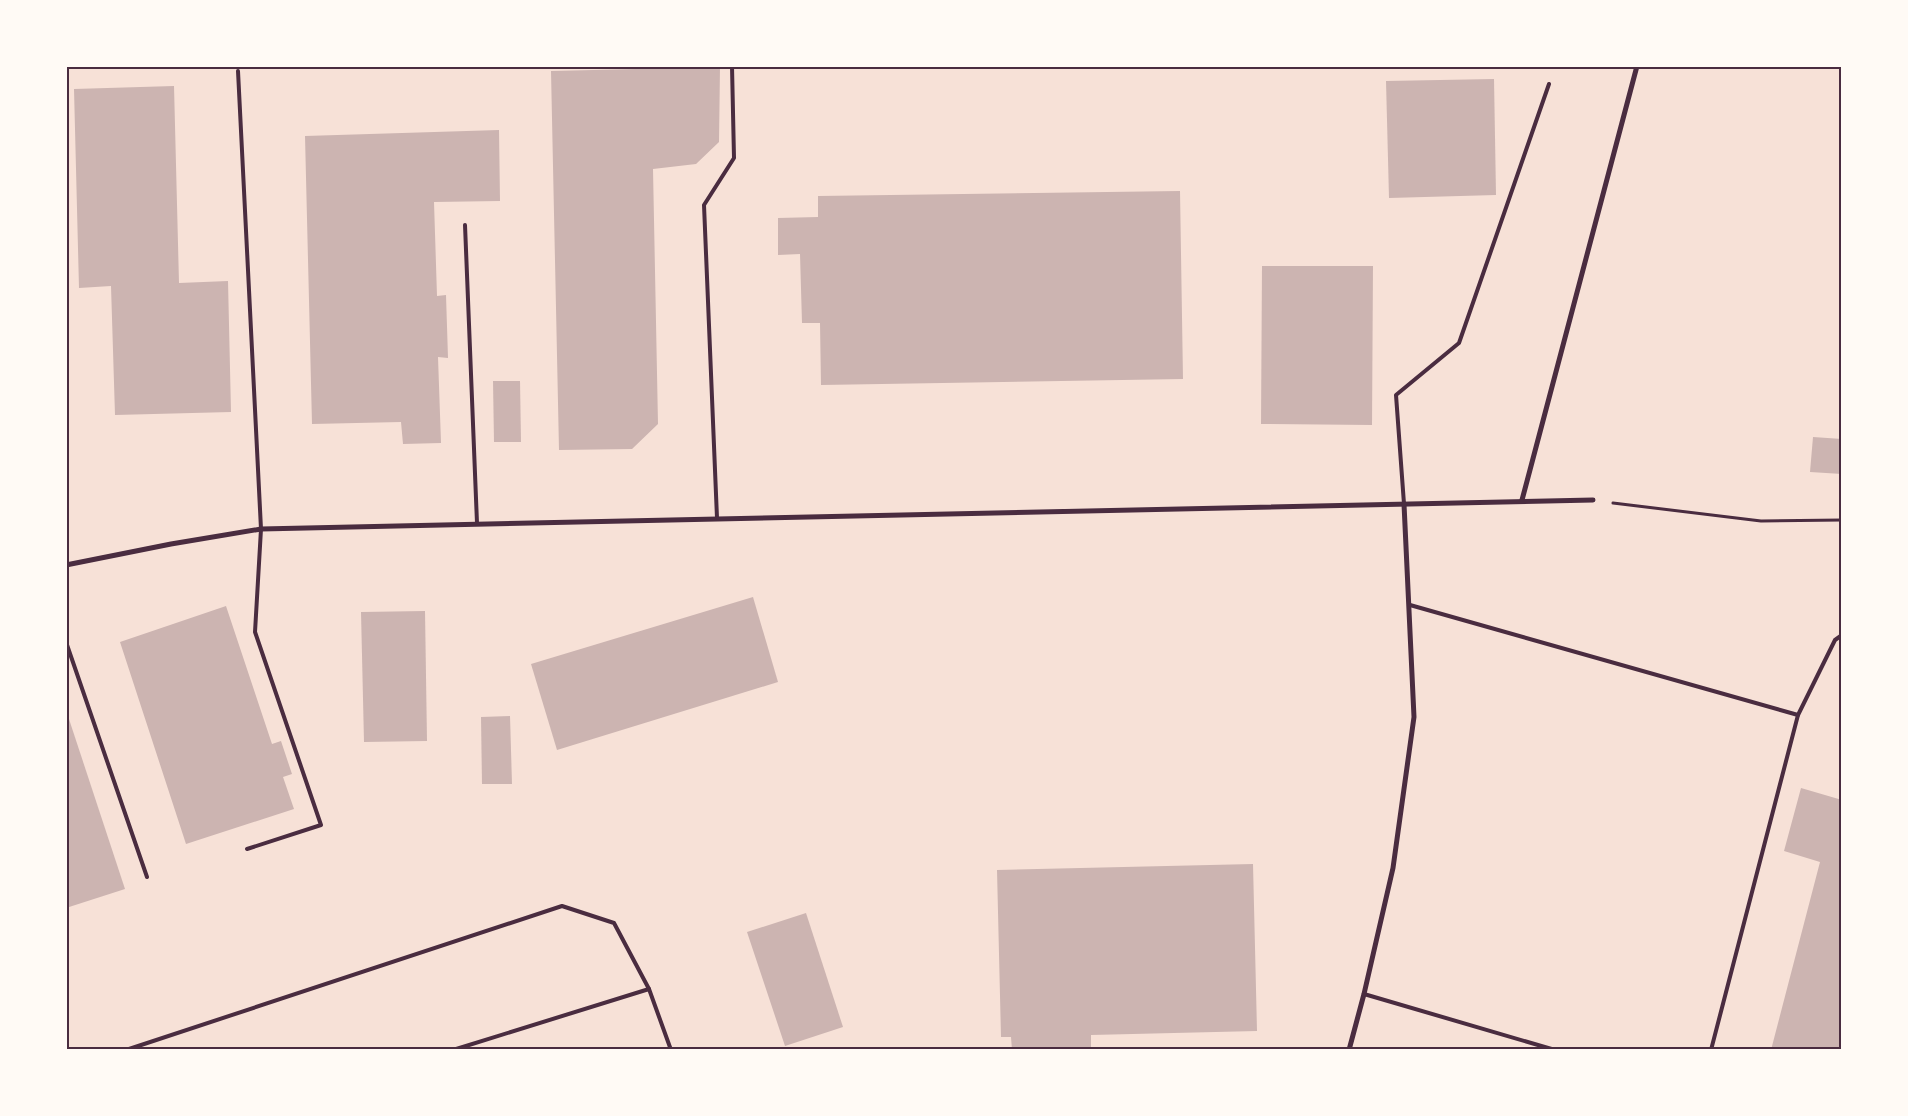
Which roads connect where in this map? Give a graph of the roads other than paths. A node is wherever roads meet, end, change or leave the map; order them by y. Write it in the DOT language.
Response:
graph roads {
  1 [pos="732,66"];
  2 [pos="1637,66"];
  3 [pos="238,71"];
  4 [pos="1549,84"];
  5 [pos="465,225"];
  6 [pos="1522,500"];
  7 [pos="1593,500"];
  8 [pos="1404,504"];
  9 [pos="717,518"];
  10 [pos="477,523"];
  11 [pos="260,529"];
  12 [pos="66,565"];
  13 [pos="1410,605"];
  14 [pos="1842,635"];
  15 [pos="66,642"];
  16 [pos="1798,715"];
  17 [pos="247,849"];
  18 [pos="147,877"];
  19 [pos="649,989"];
  20 [pos="1364,994"];
  21 [pos="126,1050"];
  22 [pos="453,1050"];
  23 [pos="671,1050"];
  24 [pos="1349,1050"];
  25 [pos="1554,1050"];
  26 [pos="1711,1050"];
  1 -- 9 [label="lane"];
  2 -- 6 [label="street"];
  3 -- 11 [label="lane"];
  4 -- 8 [label="lane"];
  5 -- 10 [label="lane"];
  6 -- 7 [label="street"];
  6 -- 8 [label="street"];
  8 -- 9 [label="street"];
  8 -- 13 [label="street"];
  9 -- 10 [label="street"];
  10 -- 11 [label="street"];
  11 -- 12 [label="street"];
  11 -- 17 [label="lane"];
  13 -- 16 [label="lane"];
  13 -- 20 [label="street"];
  14 -- 16 [label="lane"];
  15 -- 18 [label="lane"];
  16 -- 26 [label="lane"];
  19 -- 21 [label="lane"];
  19 -- 22 [label="lane"];
  19 -- 23 [label="lane"];
  20 -- 24 [label="street"];
  20 -- 25 [label="lane"];
}
